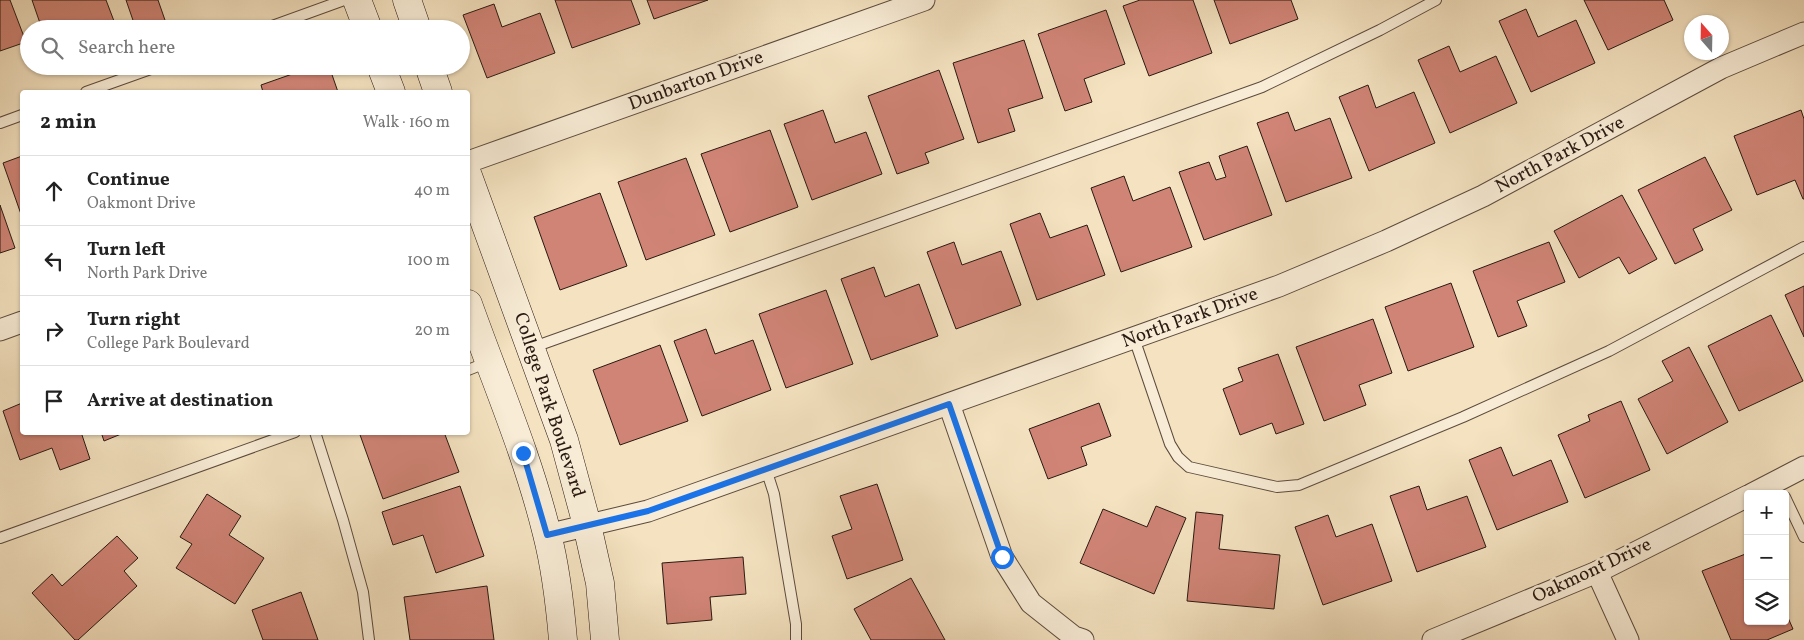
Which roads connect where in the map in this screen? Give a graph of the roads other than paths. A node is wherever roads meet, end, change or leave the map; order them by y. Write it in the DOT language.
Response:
graph roads {
  1 [pos="344,0"];
  2 [pos="357,0"];
  3 [pos="407,0"];
  4 [pos="924,0"];
  5 [pos="1436,0"];
  6 [pos="289,20"];
  7 [pos="365,20"];
  8 [pos="414,20"];
  9 [pos="1804,33"];
  10 [pos="134,75"];
  11 [pos="384,75"];
  12 [pos="432,75"];
  13 [pos="92,90"];
  14 [pos="390,90"];
  15 [pos="437,90"];
  16 [pos="20,116"];
  17 [pos="0,123"];
  18 [pos="470,161"];
  19 [pos="470,181"];
  20 [pos="1804,247"];
  21 [pos="470,316"];
  22 [pos="20,323"];
  23 [pos="0,330"];
  24 [pos="1134,338"];
  25 [pos="532,348"];
  26 [pos="478,366"];
  27 [pos="949,404"];
  28 [pos="287,435"];
  29 [pos="316,435"];
  30 [pos="1804,467"];
  31 [pos="766,469"];
  32 [pos="1783,490"];
  33 [pos="1744,498"];
  34 [pos="1789,506"];
  35 [pos="587,525"];
  36 [pos="547,535"];
  37 [pos="1804,537"];
  38 [pos="0,538"];
  39 [pos="1597,572"];
  40 [pos="369,640"];
  41 [pos="563,640"];
  42 [pos="606,640"];
  43 [pos="796,640"];
  44 [pos="1083,640"];
  45 [pos="1433,640"];
  46 [pos="1628,640"];
  1 -- 6 [label="lane"];
  2 -- 7 [label="street"];
  3 -- 8 [label="street"];
  4 -- 18 [label="street, Dunbarton Drive"];
  5 -- 25 [label="lane"];
  9 -- 24 [label="street, North Park Drive"];
  10 -- 13 [label="lane"];
  11 -- 14 [label="street"];
  12 -- 15 [label="street"];
  16 -- 17 [label="lane"];
  19 -- 25 [label="street, College Park Boulevard"];
  20 -- 24 [label="lane"];
  21 -- 26 [label="street, College Park Boulevard"];
  22 -- 23 [label="street"];
  24 -- 27 [label="street, North Park Drive"];
  25 -- 35 [label="street, College Park Boulevard"];
  26 -- 36 [label="street, College Park Boulevard"];
  27 -- 31 [label="street, North Park Drive"];
  27 -- 44 [label="street"];
  28 -- 38 [label="lane"];
  29 -- 40 [label="lane"];
  30 -- 32 [label="street"];
  31 -- 35 [label="street, North Park Drive"];
  31 -- 43 [label="lane"];
  33 -- 39 [label="street, Oakmont Drive"];
  34 -- 37 [label="lane"];
  35 -- 36 [label="street, North Park Drive"];
  35 -- 42 [label="street, College Park Boulevard"];
  36 -- 41 [label="street, College Park Boulevard"];
  39 -- 45 [label="street, Oakmont Drive"];
  39 -- 46 [label="street"];
}
